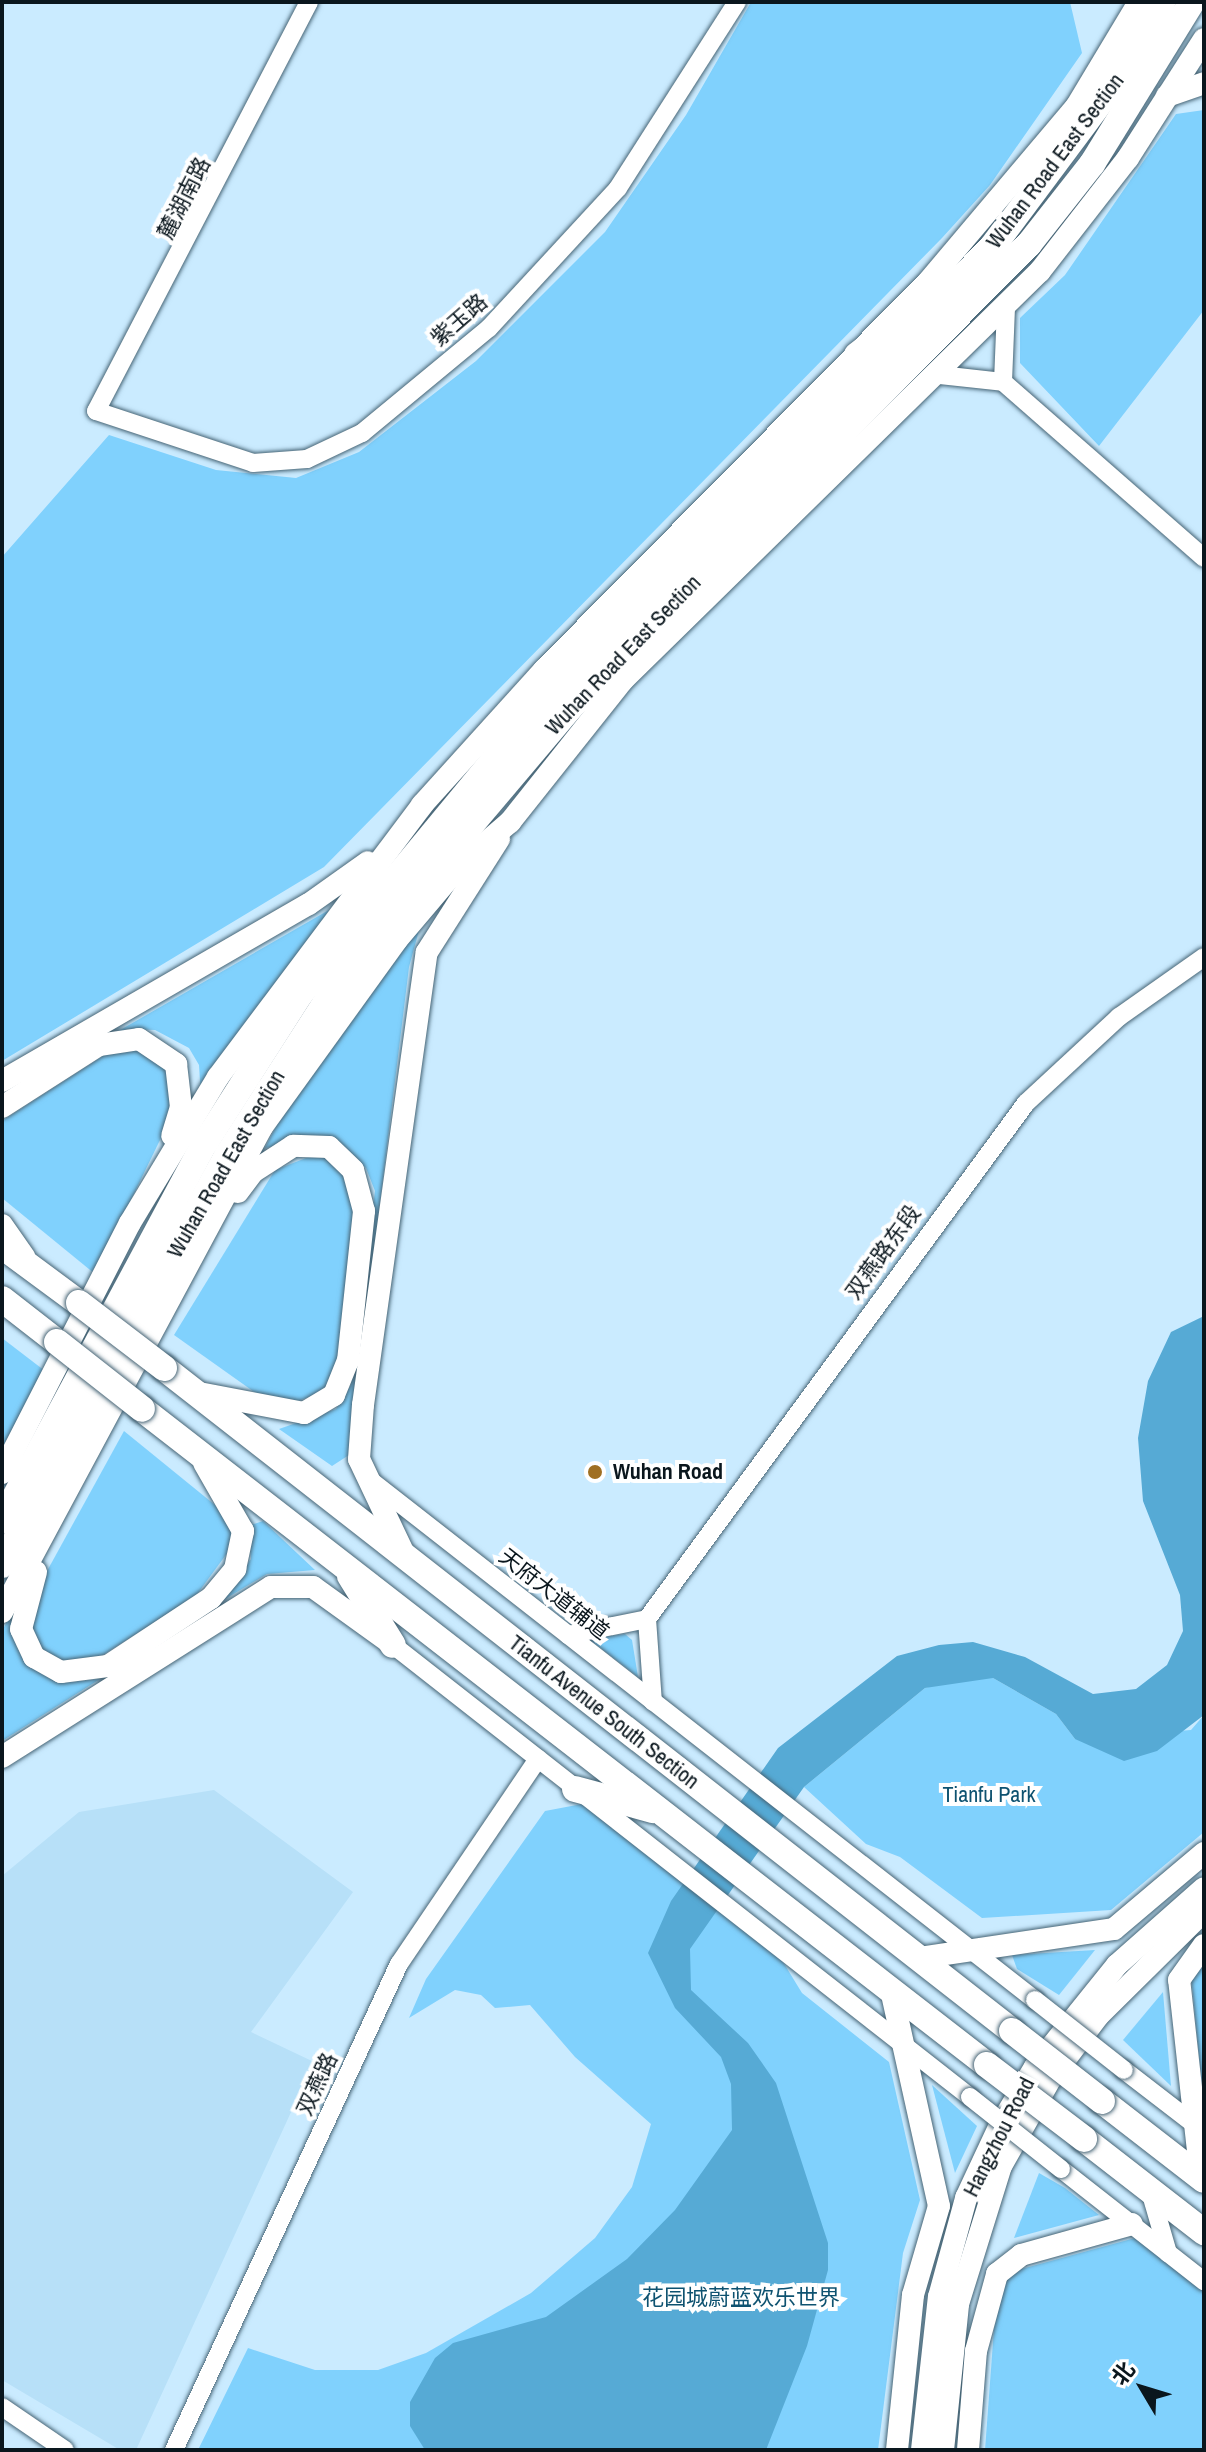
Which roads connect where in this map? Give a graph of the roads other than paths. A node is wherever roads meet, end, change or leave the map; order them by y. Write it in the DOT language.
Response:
graph roads {
  1 [pos="309,2"];
  2 [pos="737,2"];
  3 [pos="1192,2"];
  4 [pos="1143,3"];
  5 [pos="1204,39"];
  6 [pos="1204,83"];
  7 [pos="1167,96"];
  8 [pos="994,245"];
  9 [pos="1006,308"];
  10 [pos="857,355"];
  11 [pos="940,375"];
  12 [pos="1003,382"];
  13 [pos="96,411"];
  14 [pos="1204,558"];
  15 [pos="510,822"];
  16 [pos="407,825"];
  17 [pos="1204,957"];
  18 [pos="2,1081"];
  19 [pos="2,1107"];
  20 [pos="130,1223"];
  21 [pos="2,1225"];
  22 [pos="2,1246"];
  23 [pos="196,1247"];
  24 [pos="32,1268"];
  25 [pos="8,1307"];
  26 [pos="106,1352"];
  27 [pos="195,1392"];
  28 [pos="187,1440"];
  29 [pos="3,1470"];
  30 [pos="365,1476"];
  31 [pos="62,1498"];
  32 [pos="2,1521"];
  33 [pos="406,1557"];
  34 [pos="340,1559"];
  35 [pos="2,1565"];
  36 [pos="2,1612"];
  37 [pos="647,1619"];
  38 [pos="568,1635"];
  39 [pos="393,1645"];
  40 [pos="653,1702"];
  41 [pos="2,1757"];
  42 [pos="538,1759"];
  43 [pos="575,1789"];
  44 [pos="664,1813"];
  45 [pos="1204,1853"];
  46 [pos="1204,1888"];
  47 [pos="1204,1911"];
  48 [pos="1204,1945"];
  49 [pos="970,1949"];
  50 [pos="919,1958"];
  51 [pos="892,1994"];
  52 [pos="906,2047"];
  53 [pos="1199,2128"];
  54 [pos="1202,2179"];
  55 [pos="1149,2188"];
  56 [pos="1132,2224"];
  57 [pos="1204,2232"];
  58 [pos="1168,2253"];
  59 [pos="1204,2281"];
  60 [pos="2,2407"];
  61 [pos="65,2450"];
  62 [pos="174,2450"];
  63 [pos="897,2450"];
  64 [pos="922,2450"];
  65 [pos="943,2450"];
  66 [pos="968,2450"];
  1 -- 13 [label="street, 麓湖南路"];
  2 -- 13 [label="street, 紫玉路"];
  3 -- 26 [label="highway, Wuhan Road East Section"];
  4 -- 8 [label="highway, Wuhan Road East Section"];
  4 -- 10 [label="main road"];
  5 -- 7 [label="main road"];
  6 -- 7 [label="main road"];
  7 -- 9 [label="main road"];
  8 -- 10 [label="highway"];
  8 -- 26 [label="highway, Wuhan Road East Section"];
  9 -- 11 [label="main road"];
  9 -- 12 [label="street"];
  10 -- 16 [label="main road"];
  11 -- 12 [label="street"];
  11 -- 15 [label="main road"];
  12 -- 14 [label="street"];
  15 -- 23 [label="main road"];
  15 -- 30 [label="main road"];
  16 -- 18 [label="main road"];
  16 -- 20 [label="main road"];
  17 -- 37 [label="street, 双燕路东段"];
  19 -- 20 [label="main road"];
  20 -- 29 [label="main road"];
  21 -- 24 [label="main road"];
  22 -- 24 [label="highway, Tianfu Avenue South Section"];
  23 -- 27 [label="main road"];
  23 -- 31 [label="main road"];
  24 -- 27 [label="highway, Tianfu Avenue South Section, bridge"];
  25 -- 28 [label="highway, Tianfu Avenue South Section, bridge"];
  26 -- 32 [label="highway"];
  26 -- 35 [label="highway"];
  27 -- 33 [label="highway, Tianfu Avenue South Section"];
  28 -- 31 [label="main road"];
  28 -- 34 [label="highway, Tianfu Avenue South Section"];
  30 -- 33 [label="main road"];
  30 -- 38 [label="street, 天府大道辅道"];
  31 -- 36 [label="main road"];
  33 -- 50 [label="highway, Tianfu Avenue South Section"];
  34 -- 39 [label="highway"];
  34 -- 44 [label="highway, Tianfu Avenue South Section"];
  37 -- 38 [label="street"];
  37 -- 40 [label="street"];
  38 -- 40 [label="street, 天府大道辅道"];
  39 -- 41 [label="main road"];
  39 -- 42 [label="street"];
  40 -- 49 [label="street, 天府大道辅道"];
  42 -- 43 [label="street"];
  42 -- 62 [label="street, 双燕路"];
  43 -- 44 [label="highway"];
  43 -- 52 [label="street"];
  44 -- 51 [label="highway, Tianfu Avenue South Section"];
  45 -- 49 [label="main road"];
  46 -- 64 [label="main road, Hangzhou Road"];
  47 -- 65 [label="main road, Hangzhou Road"];
  48 -- 53 [label="main road"];
  49 -- 50 [label="main road"];
  49 -- 53 [label="street, bridge"];
  50 -- 54 [label="highway, Tianfu Avenue South Section, bridge"];
  51 -- 52 [label="main road"];
  51 -- 55 [label="highway, Tianfu Avenue South Section, bridge"];
  52 -- 56 [label="street, bridge"];
  52 -- 63 [label="main road"];
  53 -- 54 [label="main road"];
  55 -- 57 [label="highway, Tianfu Avenue South Section"];
  55 -- 58 [label="street"];
  56 -- 58 [label="street"];
  56 -- 66 [label="main road"];
  58 -- 59 [label="street"];
  60 -- 61 [label="street"];
}
